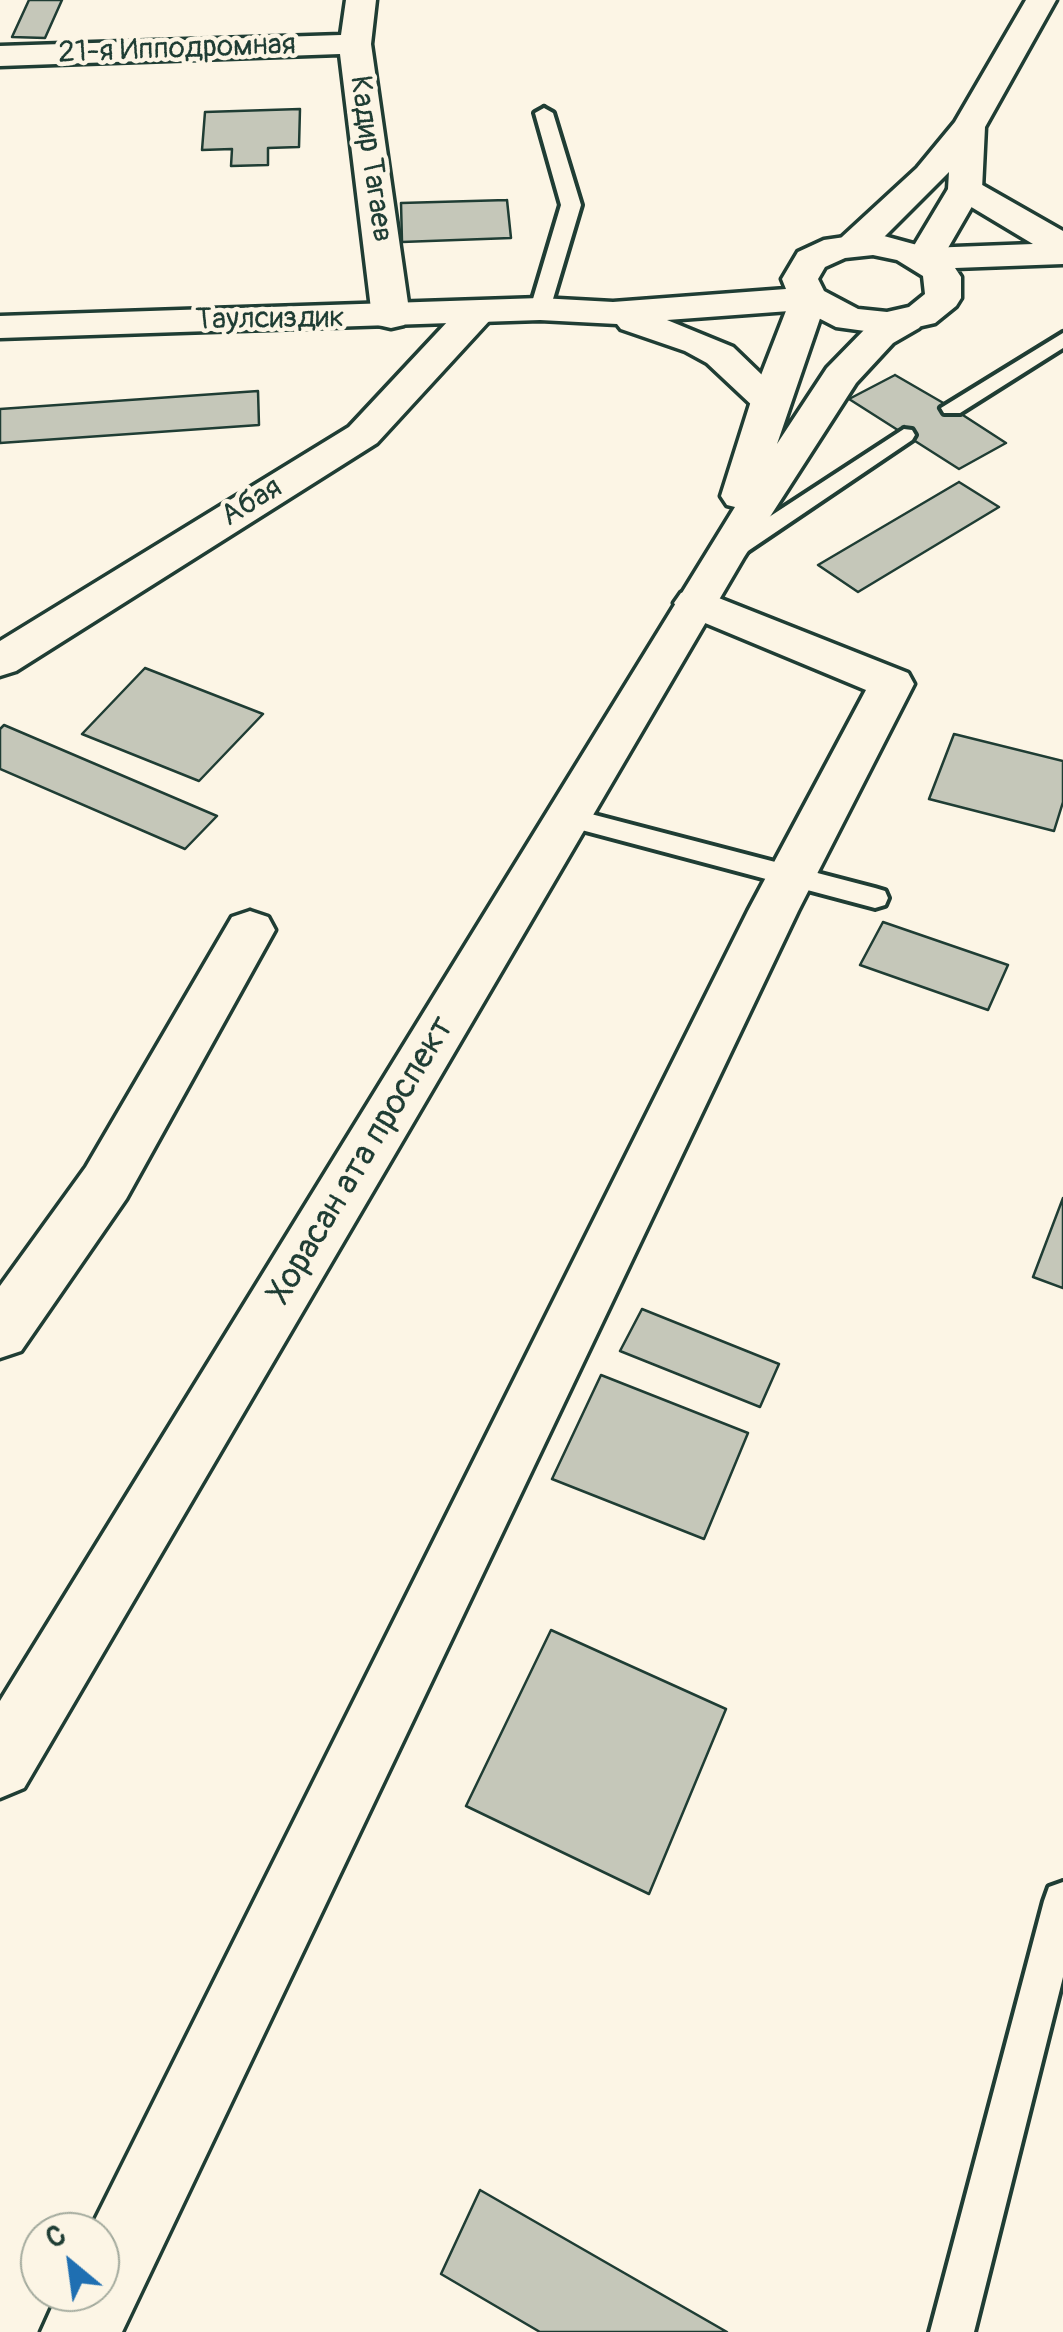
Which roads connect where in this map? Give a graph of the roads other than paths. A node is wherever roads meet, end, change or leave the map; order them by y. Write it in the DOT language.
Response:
graph roads {
  1 [pos="360,0"];
  2 [pos="1041,0"];
  3 [pos="355,44"];
  4 [pos="0,56"];
  5 [pos="544,113"];
  6 [pos="969,126"];
  7 [pos="965,189"];
  8 [pos="1063,244"];
  9 [pos="854,245"];
  10 [pos="1063,253"];
  11 [pos="924,259"];
  12 [pos="1063,276"];
  13 [pos="806,284"];
  14 [pos="943,298"];
  15 [pos="540,309"];
  16 [pos="477,312"];
  17 [pos="613,313"];
  18 [pos="391,317"];
  19 [pos="906,320"];
  20 [pos="0,327"];
  21 [pos="1063,339"];
  22 [pos="770,400"];
  23 [pos="952,408"];
  24 [pos="904,434"];
  25 [pos="710,580"];
  26 [pos="0,660"];
  27 [pos="568,817"];
  28 [pos="791,876"];
  29 [pos="876,898"];
  30 [pos="250,930"];
  31 [pos="0,1333"];
  32 [pos="0,1764"];
  33 [pos="1063,1901"];
  34 [pos="81,2332"];
  35 [pos="952,2332"];
  1 -- 3 [label="main road, Кадир Тагаев"];
  2 -- 6 [label="main road"];
  3 -- 4 [label="main road, 21-я Ипподромная"];
  3 -- 18 [label="main road, Кадир Тагаев"];
  5 -- 15 [label="lane"];
  6 -- 7 [label="main road"];
  6 -- 9 [label="main road"];
  7 -- 8 [label="main road"];
  7 -- 11 [label="main road"];
  9 -- 11 [label="main road"];
  9 -- 13 [label="main road"];
  10 -- 11 [label="main road"];
  11 -- 14 [label="main road"];
  12 -- 14 [label="main road"];
  13 -- 15 [label="main road, Таулсиздик"];
  13 -- 17 [label="main road, Таулсиздик"];
  13 -- 19 [label="main road"];
  13 -- 22 [label="main road, Хорасан ата проспект"];
  14 -- 19 [label="main road, Хорасан ата проспект"];
  15 -- 16 [label="main road, Таулсиздик"];
  15 -- 17 [label="main road, Таулсиздик"];
  16 -- 18 [label="main road, Таулсиздик"];
  16 -- 26 [label="main road, Абая"];
  17 -- 22 [label="main road"];
  18 -- 20 [label="main road, Таулсиздик"];
  19 -- 25 [label="main road, Хорасан ата проспект"];
  21 -- 23 [label="lane"];
  22 -- 25 [label="main road, Хорасан ата проспект"];
  24 -- 25 [label="lane"];
  25 -- 27 [label="main road, Хорасан ата проспект"];
  25 -- 28 [label="main road"];
  27 -- 28 [label="lane"];
  27 -- 32 [label="main road, Хорасан ата проспект"];
  28 -- 29 [label="lane"];
  28 -- 34 [label="main road"];
  30 -- 31 [label="main road"];
  33 -- 35 [label="lane"];
}
